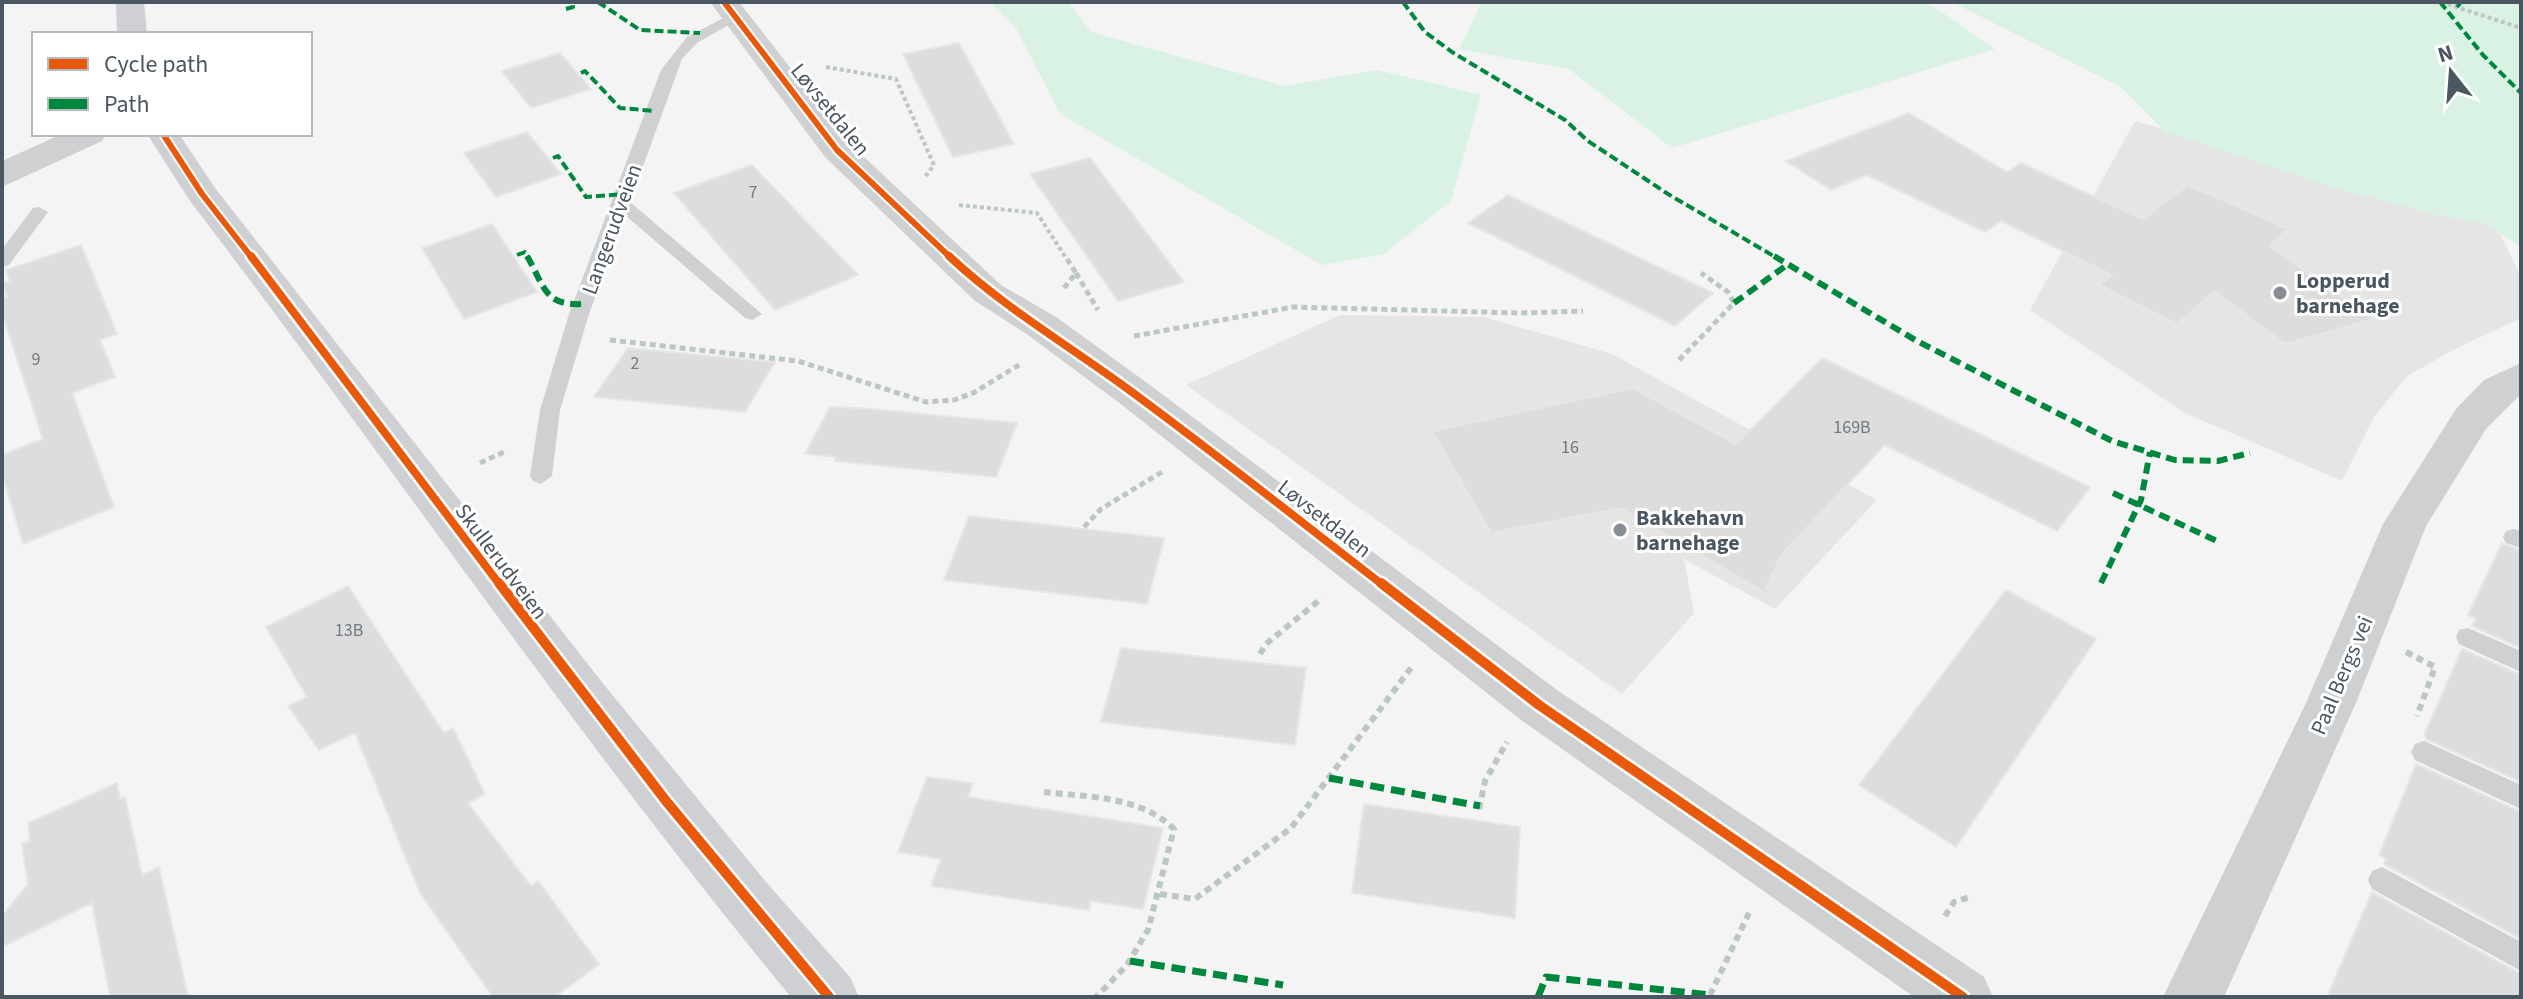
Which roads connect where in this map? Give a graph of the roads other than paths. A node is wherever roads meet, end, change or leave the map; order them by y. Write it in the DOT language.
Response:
graph roads {
  1 [pos="130,2"];
  2 [pos="729,10"];
  3 [pos="132,32"];
  4 [pos="85,136"];
  5 [pos="164,136"];
  6 [pos="2,177"];
  7 [pos="621,203"];
  8 [pos="39,212"];
  9 [pos="2,261"];
  10 [pos="752,314"];
  11 [pos="2521,376"];
  12 [pos="541,476"];
  13 [pos="2468,637"];
  14 [pos="2521,662"];
  15 [pos="2424,752"];
  16 [pos="2521,798"];
  17 [pos="2382,880"];
  18 [pos="2521,957"];
  19 [pos="829,997"];
  20 [pos="1963,997"];
  21 [pos="2193,997"];
  1 -- 3 [label="main road"];
  2 -- 7 [label="lane, Langerudveien"];
  2 -- 20 [label="street, Løvsetdalen"];
  4 -- 6 [label="street"];
  5 -- 19 [label="main road, Skullerudveien"];
  7 -- 10 [label="lane"];
  7 -- 12 [label="lane, Langerudveien"];
  8 -- 9 [label="lane"];
  11 -- 21 [label="street, Paal Bergs vei"];
  13 -- 14 [label="lane"];
  15 -- 16 [label="lane"];
  17 -- 18 [label="lane"];
}
